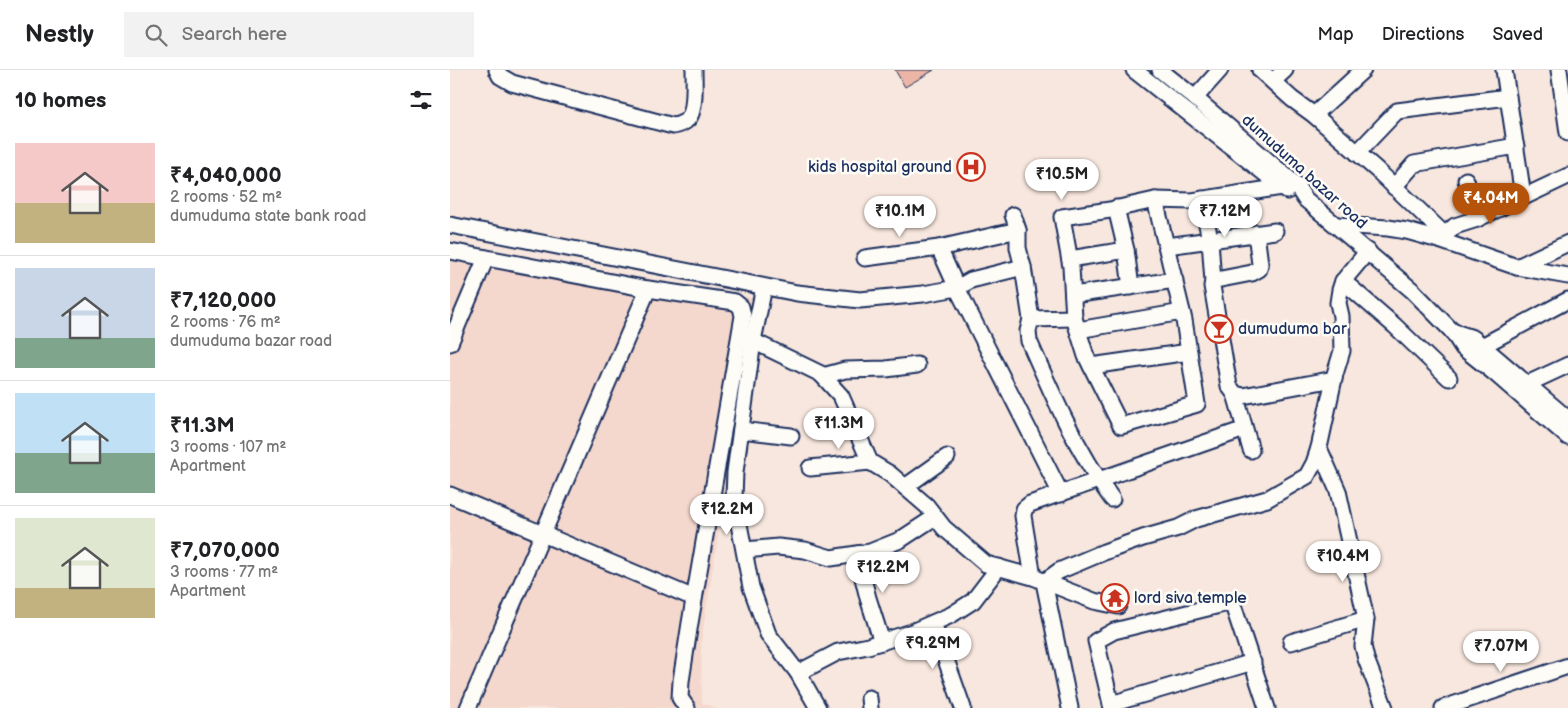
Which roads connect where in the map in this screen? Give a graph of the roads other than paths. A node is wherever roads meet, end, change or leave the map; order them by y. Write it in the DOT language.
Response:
graph roads {
  1 [pos="497,70"];
  2 [pos="694,70"];
  3 [pos="1134,70"];
  4 [pos="1160,70"];
  5 [pos="1220,70"];
  6 [pos="1260,70"];
  7 [pos="1285,70"];
  8 [pos="1363,70"];
  9 [pos="1504,70"];
  10 [pos="1559,70"];
  11 [pos="1273,81"];
  12 [pos="1508,97"];
  13 [pos="1195,98"];
  14 [pos="1314,116"];
  15 [pos="1568,133"];
  16 [pos="1516,146"];
  17 [pos="1357,153"];
  18 [pos="1568,176"];
  19 [pos="1466,180"];
  20 [pos="1282,187"];
  21 [pos="1394,187"];
  22 [pos="1523,196"];
  23 [pos="1202,199"];
  24 [pos="1304,199"];
  25 [pos="1155,200"];
  26 [pos="1116,208"];
  27 [pos="1477,218"];
  28 [pos="450,225"];
  29 [pos="1336,226"];
  30 [pos="1274,231"];
  31 [pos="1256,233"];
  32 [pos="1442,237"];
  33 [pos="1210,240"];
  34 [pos="1568,243"];
  35 [pos="1167,246"];
  36 [pos="939,248"];
  37 [pos="1126,250"];
  38 [pos="450,251"];
  39 [pos="1368,251"];
  40 [pos="486,258"];
  41 [pos="865,258"];
  42 [pos="1070,259"];
  43 [pos="1023,267"];
  44 [pos="1517,267"];
  45 [pos="1568,276"];
  46 [pos="1175,280"];
  47 [pos="1343,281"];
  48 [pos="1213,282"];
  49 [pos="764,287"];
  50 [pos="1131,287"];
  51 [pos="957,288"];
  52 [pos="648,289"];
  53 [pos="1073,295"];
  54 [pos="1568,300"];
  55 [pos="1182,312"];
  56 [pos="1031,319"];
  57 [pos="1076,324"];
  58 [pos="1452,330"];
  59 [pos="753,341"];
  60 [pos="450,343"];
  61 [pos="1482,346"];
  62 [pos="1189,352"];
  63 [pos="917,365"];
  64 [pos="1568,365"];
  65 [pos="1091,366"];
  66 [pos="823,376"];
  67 [pos="1449,378"];
  68 [pos="1334,379"];
  69 [pos="1527,384"];
  70 [pos="1235,394"];
  71 [pos="1567,417"];
  72 [pos="741,430"];
  73 [pos="1236,432"];
  74 [pos="791,436"];
  75 [pos="1568,438"];
  76 [pos="1319,448"];
  77 [pos="1251,450"];
  78 [pos="947,457"];
  79 [pos="870,462"];
  80 [pos="810,468"];
  81 [pos="1099,481"];
  82 [pos="905,487"];
  83 [pos="1061,494"];
  84 [pos="450,495"];
  85 [pos="1112,499"];
  86 [pos="936,517"];
  87 [pos="542,534"];
  88 [pos="744,550"];
  89 [pos="857,554"];
  90 [pos="999,567"];
  91 [pos="1038,579"];
  92 [pos="694,598"];
  93 [pos="1118,606"];
  94 [pos="1366,619"];
  95 [pos="933,623"];
  96 [pos="882,642"];
  97 [pos="1292,642"];
  98 [pos="1253,662"];
  99 [pos="1568,666"];
  100 [pos="798,673"];
  101 [pos="1112,706"];
  102 [pos="468,708"];
  103 [pos="687,708"];
  104 [pos="818,708"];
  105 [pos="963,708"];
  106 [pos="1070,708"];
  107 [pos="1267,708"];
  108 [pos="1385,708"];
  109 [pos="1444,708"];
  1 -- 2 [label="street"];
  3 -- 20 [label="street"];
  4 -- 13 [label="street, dumuduma bazar road"];
  5 -- 13 [label="street"];
  6 -- 11 [label="street"];
  7 -- 11 [label="street"];
  8 -- 14 [label="street"];
  9 -- 12 [label="street"];
  10 -- 15 [label="street"];
  11 -- 14 [label="street"];
  12 -- 16 [label="street"];
  12 -- 17 [label="street"];
  13 -- 24 [label="street, dumuduma bazar road"];
  14 -- 17 [label="street"];
  16 -- 21 [label="street"];
  16 -- 22 [label="street"];
  17 -- 21 [label="street"];
  18 -- 22 [label="street"];
  19 -- 27 [label="street"];
  20 -- 23 [label="street"];
  20 -- 24 [label="street"];
  21 -- 32 [label="street"];
  22 -- 27 [label="street"];
  23 -- 25 [label="street"];
  23 -- 33 [label="street"];
  24 -- 29 [label="street, dumuduma bazar road"];
  25 -- 26 [label="street"];
  25 -- 35 [label="street"];
  26 -- 37 [label="street"];
  26 -- 42 [label="street"];
  27 -- 32 [label="street"];
  28 -- 49 [label="street"];
  29 -- 32 [label="street"];
  29 -- 39 [label="street, dumuduma bazar road"];
  30 -- 31 [label="street"];
  31 -- 33 [label="street"];
  31 -- 48 [label="street"];
  32 -- 44 [label="street"];
  33 -- 35 [label="street"];
  33 -- 48 [label="street"];
  34 -- 44 [label="street"];
  35 -- 46 [label="street"];
  36 -- 41 [label="street"];
  36 -- 43 [label="street"];
  36 -- 51 [label="street"];
  37 -- 42 [label="street"];
  37 -- 50 [label="street"];
  38 -- 40 [label="street"];
  39 -- 47 [label="street, dumuduma bazar road"];
  39 -- 58 [label="street"];
  40 -- 52 [label="street"];
  40 -- 60 [label="street"];
  42 -- 53 [label="street"];
  43 -- 51 [label="street"];
  43 -- 56 [label="street"];
  44 -- 45 [label="street"];
  46 -- 50 [label="street"];
  46 -- 55 [label="street"];
  47 -- 67 [label="street"];
  47 -- 68 [label="street, dumuduma bazar road"];
  48 -- 70 [label="street"];
  49 -- 51 [label="street"];
  49 -- 59 [label="street"];
  50 -- 53 [label="street"];
  51 -- 83 [label="street"];
  52 -- 87 [label="street"];
  52 -- 92 [label="street"];
  53 -- 57 [label="street"];
  54 -- 61 [label="street"];
  55 -- 57 [label="street"];
  55 -- 62 [label="street"];
  56 -- 57 [label="street"];
  56 -- 81 [label="street"];
  57 -- 65 [label="street"];
  58 -- 61 [label="street"];
  58 -- 75 [label="street"];
  59 -- 66 [label="street"];
  59 -- 72 [label="street"];
  61 -- 69 [label="street"];
  62 -- 65 [label="street"];
  62 -- 65 [label="street"];
  63 -- 66 [label="street"];
  64 -- 69 [label="street"];
  66 -- 79 [label="street"];
  68 -- 70 [label="street"];
  68 -- 76 [label="street, dumuduma bazar road"];
  69 -- 71 [label="street"];
  70 -- 77 [label="street"];
  72 -- 74 [label="street"];
  72 -- 88 [label="street"];
  73 -- 81 [label="street"];
  76 -- 91 [label="street, dumuduma bazar road"];
  76 -- 94 [label="street"];
  78 -- 82 [label="street"];
  79 -- 80 [label="street"];
  79 -- 82 [label="street"];
  81 -- 83 [label="street"];
  81 -- 85 [label="street"];
  82 -- 86 [label="street"];
  83 -- 91 [label="street"];
  84 -- 87 [label="street"];
  86 -- 89 [label="street"];
  86 -- 90 [label="street"];
  87 -- 92 [label="street"];
  87 -- 102 [label="street"];
  88 -- 89 [label="street"];
  88 -- 100 [label="street"];
  89 -- 96 [label="street"];
  90 -- 91 [label="street"];
  90 -- 95 [label="street"];
  91 -- 93 [label="street"];
  91 -- 106 [label="street"];
  92 -- 103 [label="street"];
  94 -- 97 [label="street"];
  94 -- 108 [label="street"];
  95 -- 96 [label="street"];
  95 -- 105 [label="street"];
  96 -- 100 [label="street"];
  98 -- 101 [label="street"];
  98 -- 101 [label="street"];
  98 -- 107 [label="street"];
  99 -- 109 [label="street"];
  100 -- 104 [label="street"];
}
